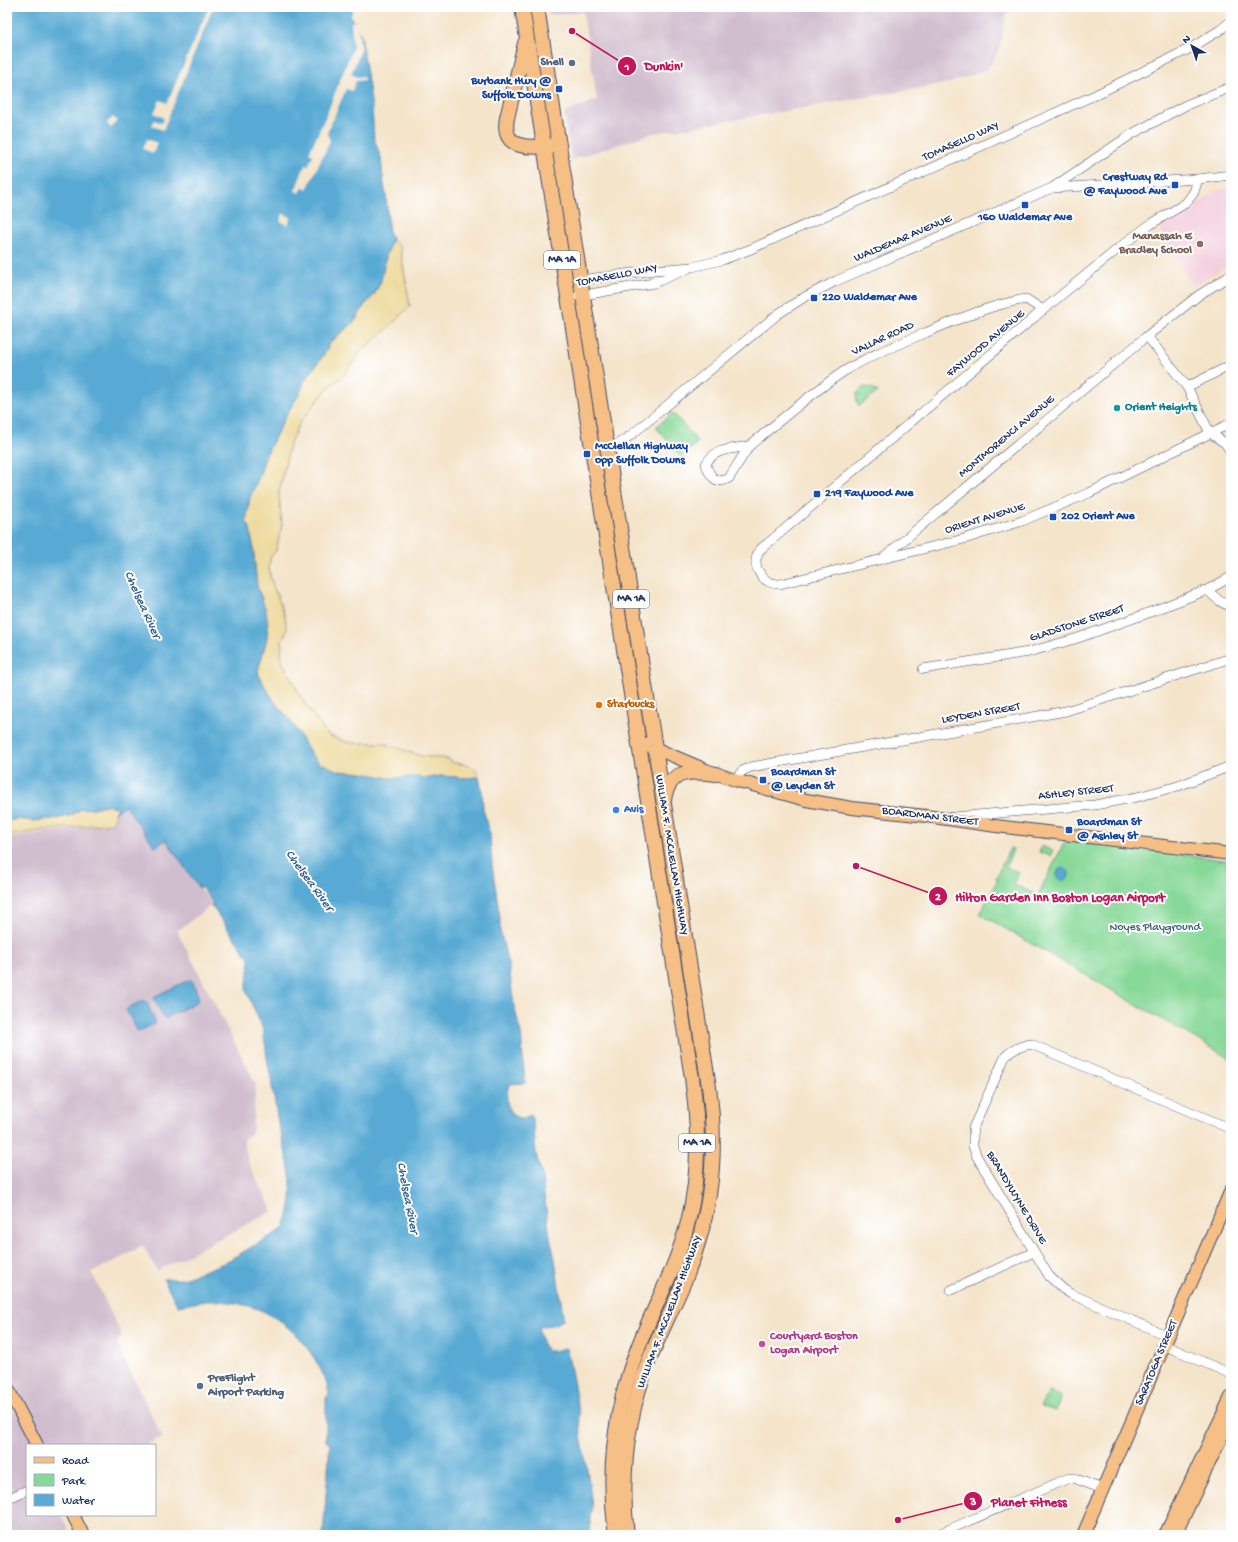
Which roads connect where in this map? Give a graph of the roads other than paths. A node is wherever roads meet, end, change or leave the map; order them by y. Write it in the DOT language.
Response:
graph roads {
  1 [pos="522,7"];
  2 [pos="537,7"];
  3 [pos="1231,21"];
  4 [pos="526,37"];
  5 [pos="1231,87"];
  6 [pos="558,145"];
  7 [pos="544,147"];
  8 [pos="1231,175"];
  9 [pos="1198,179"];
  10 [pos="1052,188"];
  11 [pos="692,267"];
  12 [pos="1231,275"];
  13 [pos="581,280"];
  14 [pos="583,296"];
  15 [pos="568,298"];
  16 [pos="1044,310"];
  17 [pos="1146,336"];
  18 [pos="1231,365"];
  19 [pos="1188,387"];
  20 [pos="1231,423"];
  21 [pos="1210,433"];
  22 [pos="749,446"];
  23 [pos="608,450"];
  24 [pos="1231,452"];
  25 [pos="761,549"];
  26 [pos="884,557"];
  27 [pos="1231,577"];
  28 [pos="1207,590"];
  29 [pos="1231,606"];
  30 [pos="1231,658"];
  31 [pos="923,669"];
  32 [pos="638,741"];
  33 [pos="654,748"];
  34 [pos="1231,766"];
  35 [pos="716,774"];
  36 [pos="735,780"];
  37 [pos="663,805"];
  38 [pos="1001,812"];
  39 [pos="942,818"];
  40 [pos="996,826"];
  41 [pos="1231,854"];
  42 [pos="1231,1129"];
  43 [pos="1231,1190"];
  44 [pos="1034,1252"];
  45 [pos="951,1290"];
  46 [pos="1166,1341"];
  47 [pos="1231,1374"];
  48 [pos="7,1389"];
  49 [pos="1231,1397"];
  50 [pos="1231,1417"];
  51 [pos="36,1444"];
  52 [pos="1102,1489"];
  53 [pos="26,1490"];
  54 [pos="7,1499"];
  55 [pos="73,1516"];
  56 [pos="83,1535"];
  57 [pos="616,1535"];
  58 [pos="627,1535"];
  59 [pos="936,1535"];
  60 [pos="1083,1535"];
  61 [pos="1165,1535"];
  62 [pos="1174,1535"];
  1 -- 4 [label="highway, MA 1A"];
  2 -- 6 [label="highway, MA 1A"];
  3 -- 11 [label="street, TOMASELLO WAY"];
  4 -- 7 [label="highway, MA 1A"];
  4 -- 7 [label="highway"];
  5 -- 10 [label="street, WALDEMAR AVENUE"];
  6 -- 7 [label="highway"];
  6 -- 13 [label="highway, WILLIAM F. MCCLELLAN HIGHWAY / MA 1A"];
  7 -- 15 [label="highway, WILLIAM F. MCCLELLAN HIGHWAY / MA 1A"];
  8 -- 9 [label="street"];
  9 -- 10 [label="street"];
  9 -- 16 [label="street, FAYWOOD AVENUE"];
  10 -- 23 [label="street, WALDEMAR AVENUE"];
  11 -- 13 [label="street, TOMASELLO WAY"];
  11 -- 14 [label="street, TOMASELLO WAY"];
  12 -- 17 [label="street, MONTMORENCI AVENUE"];
  13 -- 14 [label="highway, WILLIAM F. MCCLELLAN HIGHWAY / MA 1A"];
  14 -- 15 [label="street, TOMASELLO WAY"];
  14 -- 23 [label="highway, WILLIAM F. MCCLELLAN HIGHWAY / MA 1A"];
  15 -- 32 [label="highway, WILLIAM F. MCCLELLAN HIGHWAY / MA 1A"];
  16 -- 22 [label="street, VALLAR ROAD"];
  16 -- 25 [label="street, FAYWOOD AVENUE"];
  17 -- 19 [label="street"];
  17 -- 26 [label="street, MONTMORENCI AVENUE"];
  18 -- 19 [label="street"];
  19 -- 21 [label="street"];
  20 -- 21 [label="street, ORIENT AVENUE"];
  21 -- 24 [label="street"];
  21 -- 26 [label="street, ORIENT AVENUE"];
  22 -- 22 [label="street, VALLAR ROAD"];
  23 -- 33 [label="highway, WILLIAM F. MCCLELLAN HIGHWAY / MA 1A"];
  25 -- 26 [label="street, ORIENT AVENUE"];
  27 -- 28 [label="street, GLADSTONE STREET"];
  28 -- 29 [label="street"];
  28 -- 31 [label="street, GLADSTONE STREET"];
  30 -- 36 [label="street, LEYDEN STREET"];
  32 -- 33 [label="main road, BOARDMAN STREET"];
  32 -- 57 [label="highway, WILLIAM F. MCCLELLAN HIGHWAY / MA 1A"];
  33 -- 35 [label="main road, BOARDMAN STREET"];
  33 -- 37 [label="highway, WILLIAM F. MCCLELLAN HIGHWAY / MA 1A"];
  34 -- 38 [label="street, ASHLEY STREET"];
  35 -- 36 [label="main road, BOARDMAN STREET"];
  35 -- 37 [label="highway"];
  36 -- 39 [label="main road, BOARDMAN STREET"];
  37 -- 58 [label="highway, WILLIAM F. MCCLELLAN HIGHWAY / MA 1A"];
  38 -- 39 [label="street, ASHLEY STREET"];
  38 -- 40 [label="street"];
  39 -- 40 [label="main road, BOARDMAN STREET"];
  40 -- 41 [label="main road, BOARDMAN STREET"];
  42 -- 44 [label="street, BRANDYWYNE DRIVE"];
  43 -- 46 [label="main road, SARATOGA STREET"];
  44 -- 45 [label="street"];
  44 -- 46 [label="street, BRANDYWYNE DRIVE"];
  46 -- 47 [label="street, BRANDYWYNE DRIVE"];
  46 -- 52 [label="main road, SARATOGA STREET"];
  48 -- 51 [label="main road"];
  49 -- 61 [label="main road"];
  50 -- 62 [label="main road"];
  52 -- 59 [label="street"];
  52 -- 60 [label="main road, SARATOGA STREET"];
  53 -- 54 [label="street"];
  55 -- 56 [label="main road"];
}
